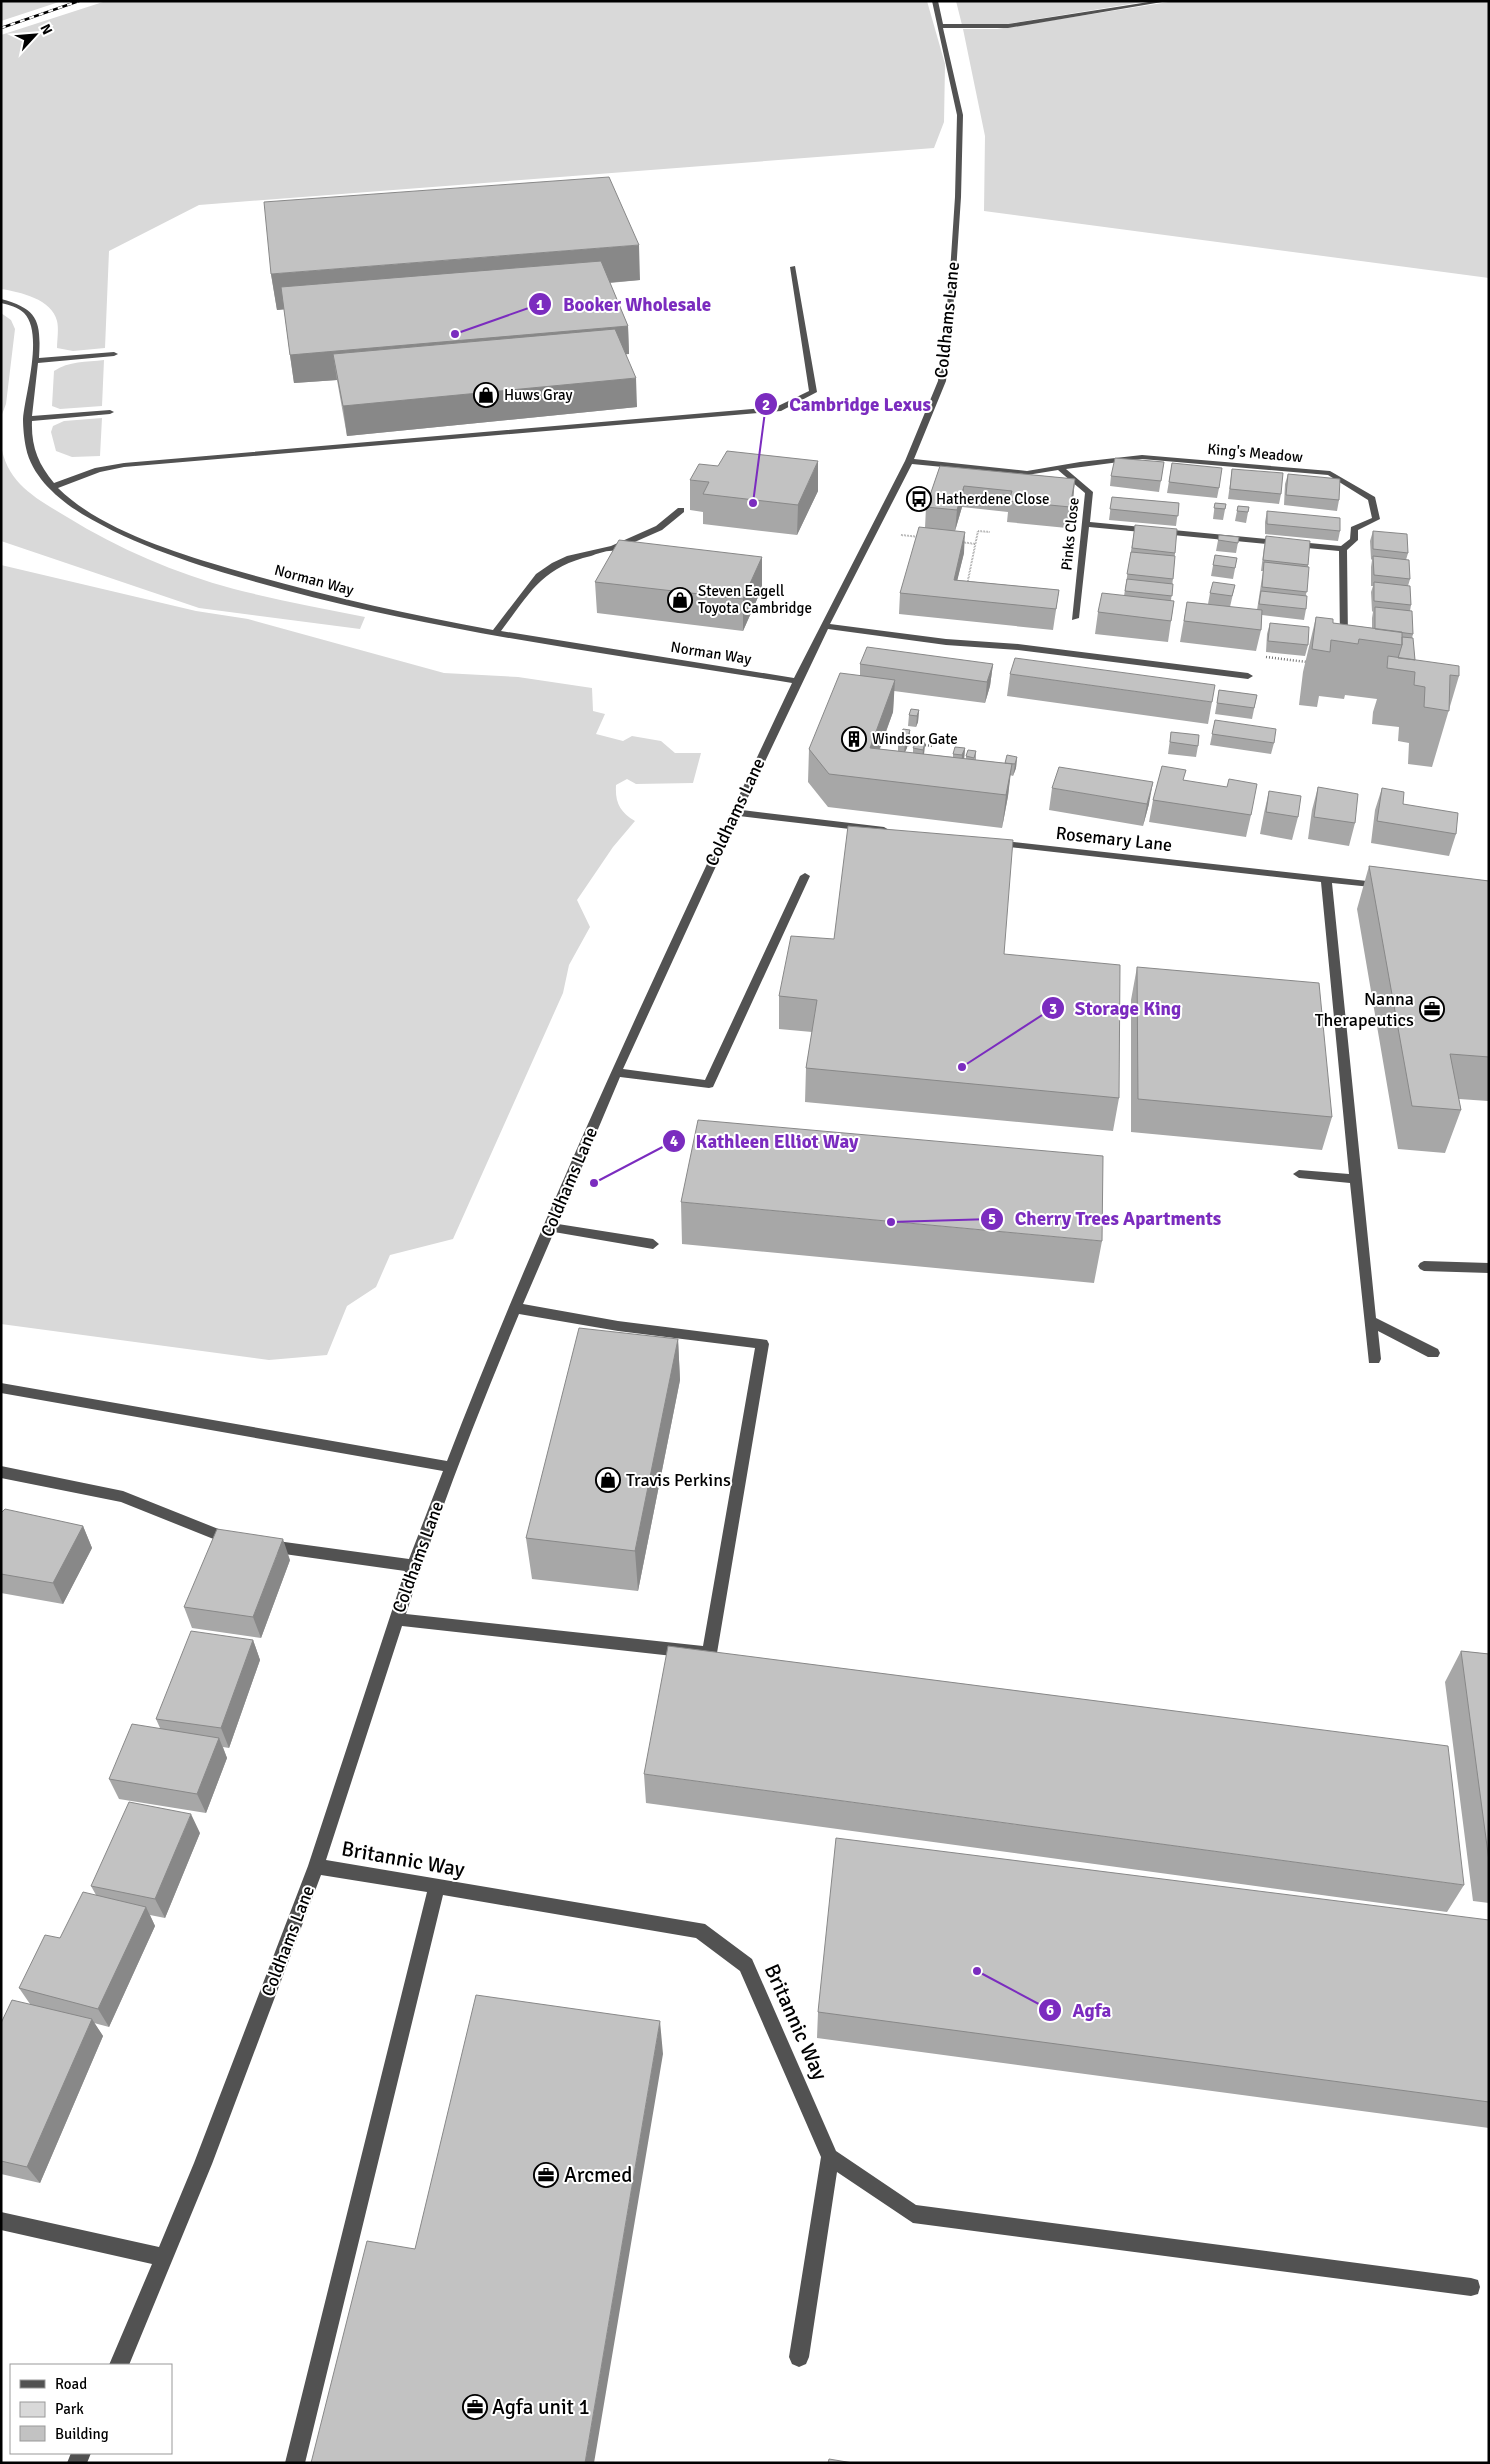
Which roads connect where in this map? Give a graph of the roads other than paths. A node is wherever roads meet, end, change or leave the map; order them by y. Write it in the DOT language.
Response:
graph roads {
  1 [pos="935,1"];
  2 [pos="1166,1"];
  3 [pos="941,26"];
  4 [pos="793,267"];
  5 [pos="1,301"];
  6 [pos="114,354"];
  7 [pos="35,360"];
  8 [pos="110,412"];
  9 [pos="27,419"];
  10 [pos="909,461"];
  11 [pos="1059,467"];
  12 [pos="52,487"];
  13 [pos="681,510"];
  14 [pos="1086,524"];
  15 [pos="614,548"];
  16 [pos="1343,549"];
  17 [pos="641,556"];
  18 [pos="1075,618"];
  19 [pos="826,626"];
  20 [pos="495,633"];
  21 [pos="1344,652"];
  22 [pos="1248,676"];
  23 [pos="797,681"];
  24 [pos="735,812"];
  25 [pos="895,831"];
  26 [pos="986,842"];
  27 [pos="805,876"];
  28 [pos="1326,879"];
  29 [pos="1393,887"];
  30 [pos="616,1072"];
  31 [pos="1299,1174"];
  32 [pos="1356,1179"];
  33 [pos="550,1227"];
  34 [pos="653,1244"];
  35 [pos="1424,1266"];
  36 [pos="1489,1268"];
  37 [pos="516,1308"];
  38 [pos="1370,1321"];
  39 [pos="1433,1353"];
  40 [pos="1374,1359"];
  41 [pos="1,1388"];
  42 [pos="451,1467"];
  43 [pos="1,1472"];
  44 [pos="414,1566"];
  45 [pos="396,1619"];
  46 [pos="316,1866"];
  47 [pos="436,1888"];
  48 [pos="830,2157"];
  49 [pos="1,2221"];
  50 [pos="164,2258"];
  51 [pos="1471,2287"];
  52 [pos="799,2357"];
  53 [pos="120,2364"];
  54 [pos="295,2463"];
  1 -- 3 [label="street, Coldhams Lane"];
  2 -- 3 [label="street"];
  3 -- 10 [label="street, Coldhams Lane"];
  4 -- 12 [label="street"];
  5 -- 7 [label="street, Norman Way"];
  6 -- 7 [label="street"];
  7 -- 9 [label="street, Norman Way"];
  8 -- 9 [label="street"];
  9 -- 12 [label="street, Norman Way"];
  10 -- 11 [label="street"];
  10 -- 19 [label="street, Coldhams Lane"];
  11 -- 14 [label="street, Pinks Close"];
  11 -- 16 [label="street, King's Meadow"];
  12 -- 20 [label="street, Norman Way"];
  13 -- 15 [label="street"];
  14 -- 16 [label="street"];
  14 -- 18 [label="street, Pinks Close"];
  15 -- 17 [label="street"];
  15 -- 20 [label="street"];
  16 -- 21 [label="street, King's Meadow"];
  19 -- 22 [label="street"];
  19 -- 23 [label="street, Coldhams Lane"];
  20 -- 23 [label="street, Norman Way"];
  23 -- 24 [label="street, Coldhams Lane"];
  24 -- 25 [label="street"];
  24 -- 30 [label="street, Coldhams Lane"];
  26 -- 28 [label="street, Rosemary Lane"];
  27 -- 30 [label="street"];
  28 -- 29 [label="street, Rosemary Lane"];
  28 -- 32 [label="street"];
  30 -- 33 [label="street, Coldhams Lane"];
  31 -- 32 [label="street"];
  32 -- 38 [label="street"];
  33 -- 34 [label="street"];
  33 -- 37 [label="street, Coldhams Lane"];
  35 -- 36 [label="street"];
  37 -- 42 [label="street, Coldhams Lane"];
  37 -- 45 [label="street"];
  38 -- 39 [label="street"];
  38 -- 40 [label="street"];
  41 -- 42 [label="street"];
  42 -- 44 [label="street, Coldhams Lane"];
  43 -- 44 [label="street"];
  44 -- 45 [label="street, Coldhams Lane"];
  45 -- 46 [label="street, Coldhams Lane"];
  46 -- 47 [label="street, Britannic Way"];
  46 -- 50 [label="street, Coldhams Lane"];
  47 -- 48 [label="street, Britannic Way"];
  47 -- 54 [label="street"];
  48 -- 51 [label="street"];
  48 -- 52 [label="street"];
  49 -- 50 [label="street"];
  50 -- 53 [label="street, Coldhams Lane"];
}
